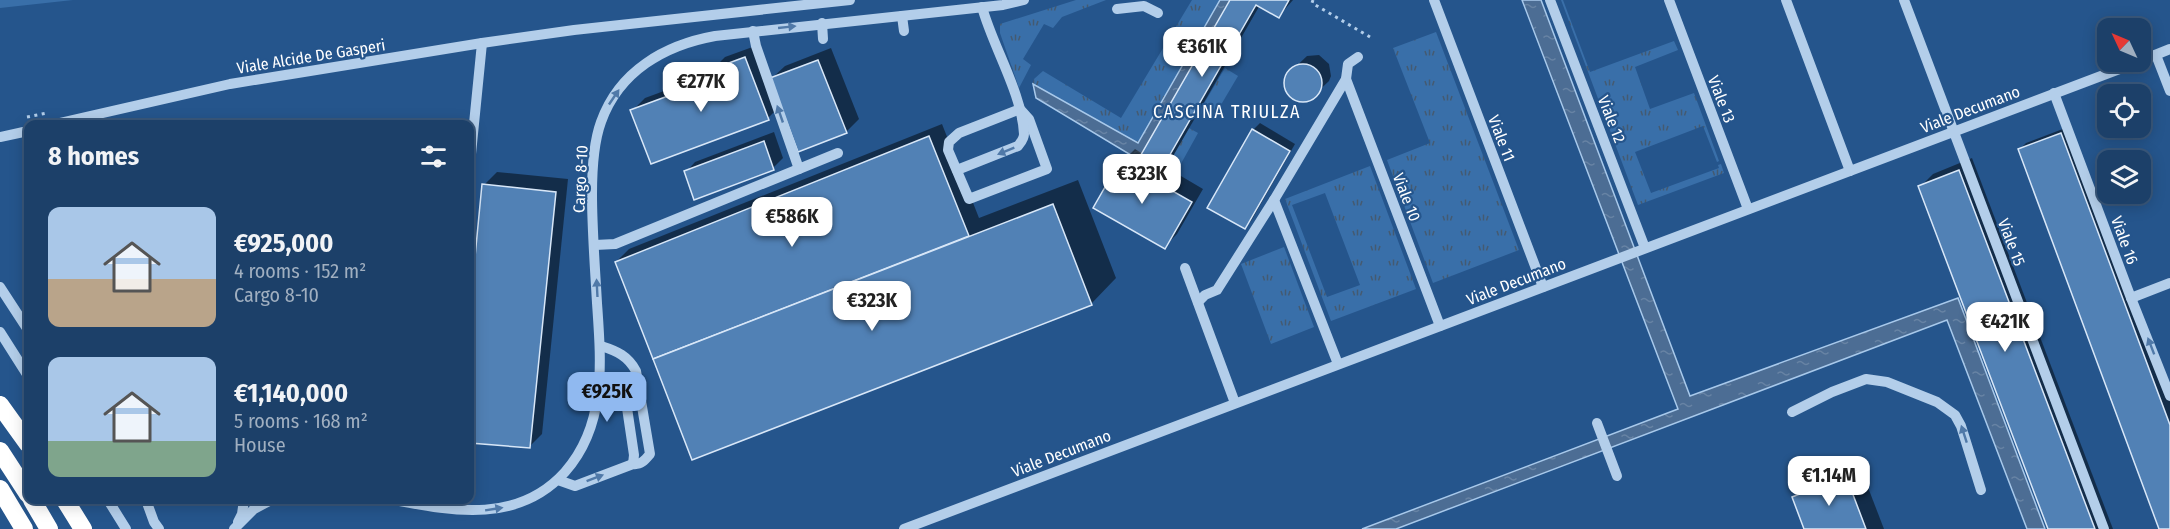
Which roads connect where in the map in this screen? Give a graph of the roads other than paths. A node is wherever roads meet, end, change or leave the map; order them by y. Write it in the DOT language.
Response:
graph roads {
  1 [pos="850,0"];
  2 [pos="1024,0"];
  3 [pos="1434,0"];
  4 [pos="1550,0"];
  5 [pos="1669,0"];
  6 [pos="1786,0"];
  7 [pos="1904,0"];
  8 [pos="982,7"];
  9 [pos="1117,9"];
  10 [pos="1158,13"];
  11 [pos="902,16"];
  12 [pos="822,23"];
  13 [pos="753,31"];
  14 [pos="904,31"];
  15 [pos="824,39"];
  16 [pos="482,43"];
  17 [pos="2170,50"];
  18 [pos="2156,55"];
  19 [pos="1358,57"];
  20 [pos="2151,57"];
  21 [pos="2110,72"];
  22 [pos="1346,79"];
  23 [pos="2170,91"];
  24 [pos="2054,93"];
  25 [pos="1020,109"];
  26 [pos="72,120"];
  27 [pos="474,124"];
  28 [pos="1953,131"];
  29 [pos="24,132"];
  30 [pos="15,134"];
  31 [pos="0,138"];
  32 [pos="0,144"];
  33 [pos="838,153"];
  34 [pos="799,169"];
  35 [pos="957,170"];
  36 [pos="1850,171"];
  37 [pos="1274,200"];
  38 [pos="1748,209"];
  39 [pos="595,244"];
  40 [pos="1645,248"];
  41 [pos="1185,268"];
  42 [pos="2170,283"];
  43 [pos="0,286"];
  44 [pos="1543,287"];
  45 [pos="2131,298"];
  46 [pos="1198,303"];
  47 [pos="24,324"];
  48 [pos="1440,326"];
  49 [pos="0,332"];
  50 [pos="601,346"];
  51 [pos="1338,364"];
  52 [pos="24,367"];
  53 [pos="636,371"];
  54 [pos="2170,396"];
  55 [pos="1235,403"];
  56 [pos="0,405"];
  57 [pos="1792,412"];
  58 [pos="1597,423"];
  59 [pos="24,438"];
  60 [pos="0,451"];
  61 [pos="633,464"];
  62 [pos="1617,476"];
  63 [pos="558,480"];
  64 [pos="24,488"];
  65 [pos="0,489"];
  66 [pos="1981,490"];
  67 [pos="34,504"];
  68 [pos="67,504"];
  69 [pos="110,504"];
  70 [pos="149,504"];
  71 [pos="243,504"];
  72 [pos="263,504"];
  73 [pos="416,504"];
  74 [pos="24,529"];
  75 [pos="49,529"];
  76 [pos="82,529"];
  77 [pos="126,529"];
  78 [pos="159,529"];
  79 [pos="235,529"];
  80 [pos="904,529"];
  81 [pos="2104,529"];
  1 -- 16 [label="street, Viale Alcide De Gasperi"];
  2 -- 8 [label="street, Cargo 8-10"];
  3 -- 44 [label="street, Viale 11"];
  4 -- 40 [label="street, Viale 12"];
  5 -- 38 [label="street, Viale 13"];
  6 -- 36 [label="street"];
  7 -- 28 [label="street, Viale 15"];
  8 -- 11 [label="street, Cargo 8-10"];
  8 -- 25 [label="street"];
  9 -- 10 [label="street"];
  11 -- 12 [label="street, Cargo 8-10"];
  11 -- 14 [label="street"];
  13 -- 12 [label="street, Cargo 8-10, one-way"];
  12 -- 15 [label="street"];
  34 -- 13 [label="street, one-way"];
  39 -- 13 [label="street, Cargo 8-10, one-way"];
  16 -- 26 [label="street, Viale Alcide De Gasperi"];
  16 -- 27 [label="street"];
  17 -- 18 [label="street, Viale Decumano"];
  18 -- 20 [label="street, Viale Decumano"];
  18 -- 23 [label="street"];
  19 -- 22 [label="street"];
  21 -- 24 [label="street, Viale Decumano"];
  22 -- 37 [label="street"];
  22 -- 48 [label="street, Viale 10"];
  24 -- 28 [label="street, Viale Decumano"];
  24 -- 45 [label="street, Viale 16"];
  25 -- 35 [label="street, one-way"];
  25 -- 35 [label="street"];
  25 -- 35 [label="street"];
  28 -- 36 [label="street, Viale Decumano"];
  28 -- 81 [label="street, Viale 15"];
  29 -- 30 [label="street"];
  30 -- 31 [label="street"];
  30 -- 32 [label="street"];
  33 -- 34 [label="street"];
  34 -- 39 [label="street"];
  36 -- 38 [label="street, Viale Decumano"];
  37 -- 46 [label="street"];
  37 -- 51 [label="street"];
  38 -- 40 [label="street, Viale Decumano"];
  50 -- 39 [label="street, Cargo 8-10, one-way"];
  40 -- 44 [label="street, Viale Decumano"];
  41 -- 46 [label="street"];
  42 -- 45 [label="street"];
  43 -- 47 [label="street"];
  44 -- 48 [label="street, Viale Decumano"];
  54 -- 45 [label="street, Viale 16, one-way"];
  46 -- 55 [label="street"];
  48 -- 51 [label="street, Viale Decumano"];
  49 -- 52 [label="street"];
  50 -- 53 [label="street"];
  50 -- 63 [label="street, Cargo 8-10"];
  51 -- 55 [label="street, Viale Decumano"];
  53 -- 61 [label="street"];
  53 -- 61 [label="street"];
  55 -- 80 [label="street, Viale Decumano"];
  56 -- 59 [label="highway"];
  66 -- 57 [label="street, one-way"];
  58 -- 62 [label="street"];
  60 -- 64 [label="highway"];
  63 -- 61 [label="street, one-way"];
  73 -- 63 [label="street, Cargo 8-10, one-way"];
  65 -- 74 [label="highway"];
  67 -- 75 [label="highway"];
  68 -- 76 [label="highway"];
  69 -- 77 [label="street"];
  70 -- 78 [label="street"];
  71 -- 79 [label="street"];
  72 -- 79 [label="street"];
}
